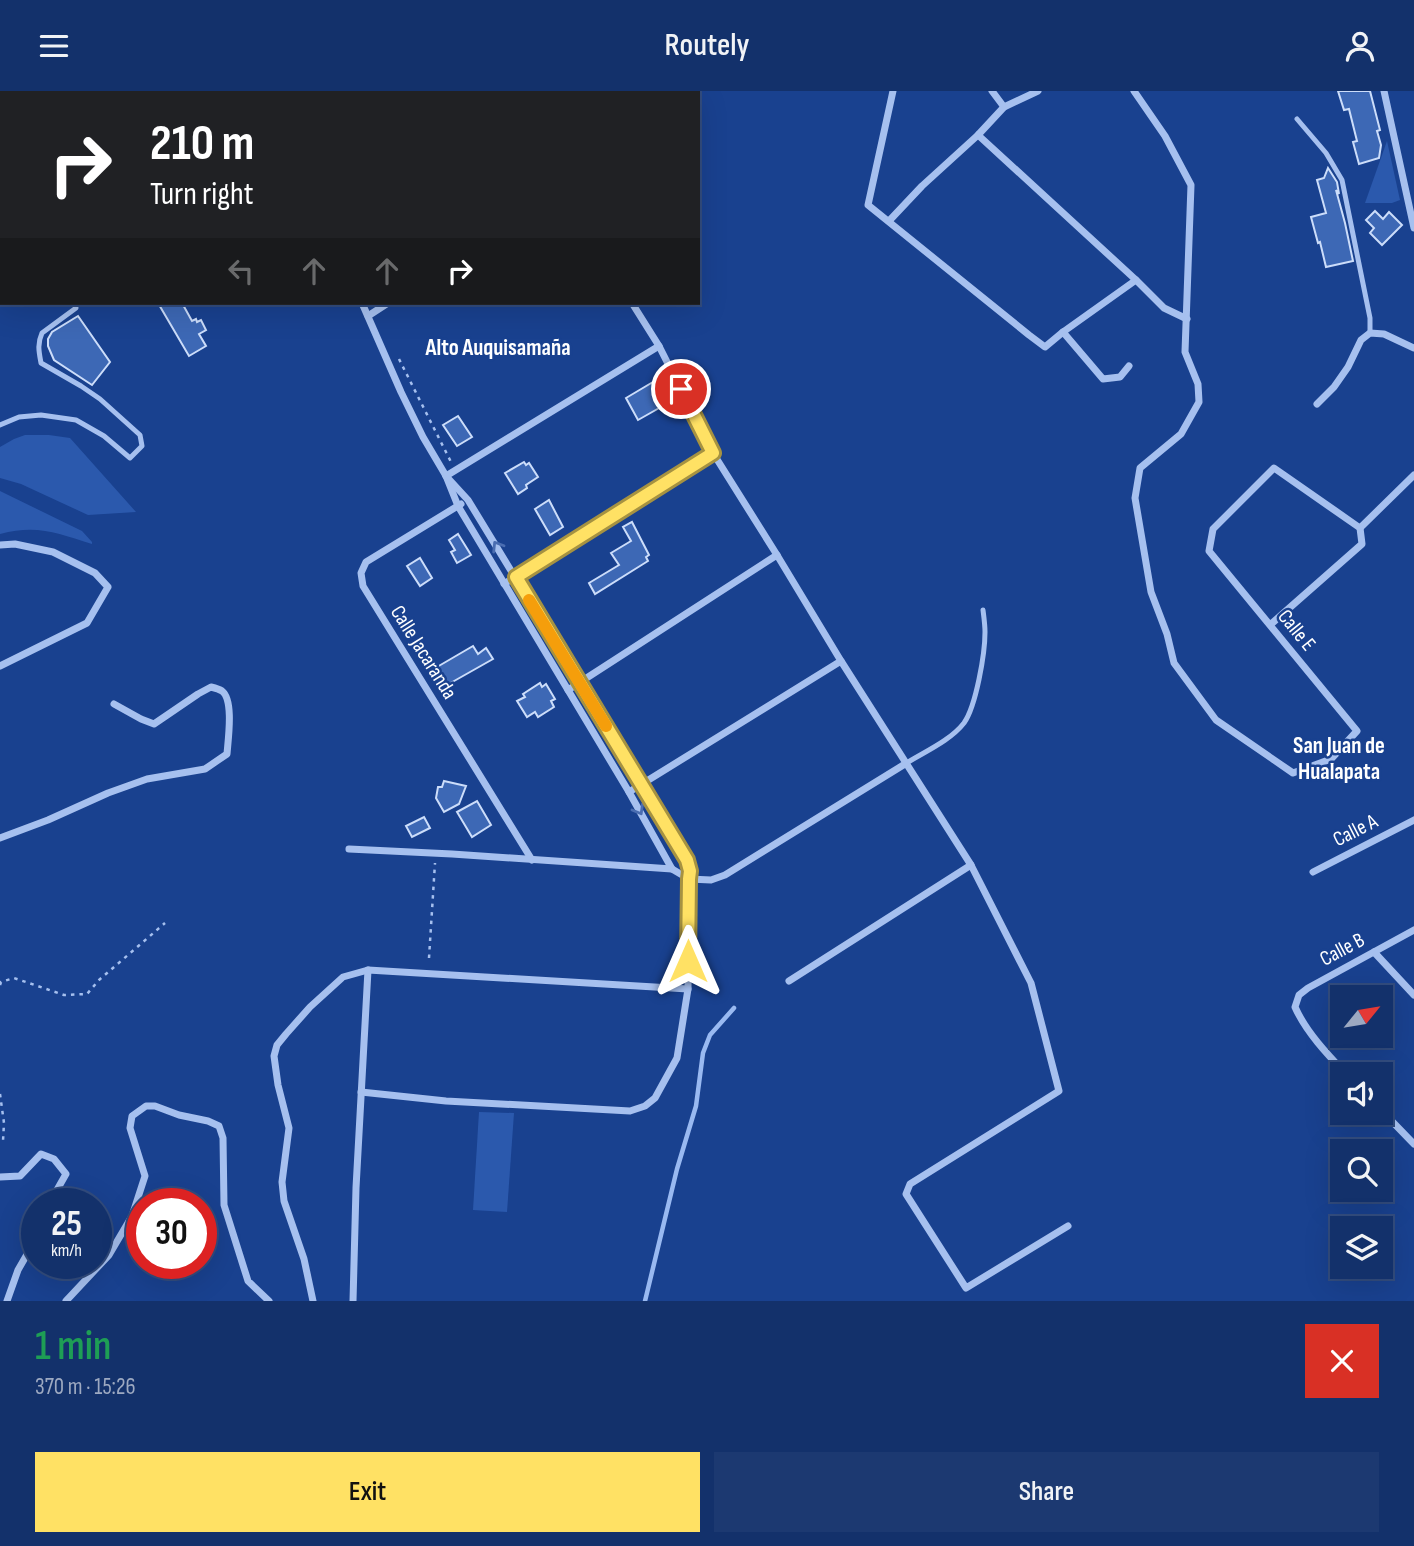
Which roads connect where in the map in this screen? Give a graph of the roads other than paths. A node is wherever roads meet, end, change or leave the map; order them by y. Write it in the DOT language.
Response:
graph roads {
  1 [pos="893,91"];
  2 [pos="992,91"];
  3 [pos="1038,91"];
  4 [pos="1134,91"];
  5 [pos="1384,91"];
  6 [pos="1004,107"];
  7 [pos="1297,119"];
  8 [pos="978,135"];
  9 [pos="1411,195"];
  10 [pos="889,221"];
  11 [pos="1414,228"];
  12 [pos="1136,281"];
  13 [pos="75,305"];
  14 [pos="363,305"];
  15 [pos="385,305"];
  16 [pos="633,305"];
  17 [pos="368,316"];
  18 [pos="1187,319"];
  19 [pos="1063,332"];
  20 [pos="1370,333"];
  21 [pos="659,346"];
  22 [pos="1414,348"];
  23 [pos="1129,366"];
  24 [pos="1317,404"];
  25 [pos="0,425"];
  26 [pos="713,453"];
  27 [pos="1414,475"];
  28 [pos="446,476"];
  29 [pos="468,500"];
  30 [pos="458,506"];
  31 [pos="1360,528"];
  32 [pos="0,545"];
  33 [pos="778,555"];
  34 [pos="516,577"];
  35 [pos="504,584"];
  36 [pos="983,610"];
  37 [pos="1270,625"];
  38 [pos="841,661"];
  39 [pos="0,666"];
  40 [pos="579,682"];
  41 [pos="568,690"];
  42 [pos="114,703"];
  43 [pos="905,764"];
  44 [pos="642,783"];
  45 [pos="629,792"];
  46 [pos="1414,820"];
  47 [pos="0,838"];
  48 [pos="349,849"];
  49 [pos="532,860"];
  50 [pos="971,865"];
  51 [pos="672,869"];
  52 [pos="1313,872"];
  53 [pos="689,879"];
  54 [pos="1414,930"];
  55 [pos="1374,952"];
  56 [pos="368,970"];
  57 [pos="789,981"];
  58 [pos="688,989"];
  59 [pos="1414,995"];
  60 [pos="1335,1062"];
  61 [pos="361,1092"];
  62 [pos="1393,1123"];
  63 [pos="1414,1145"];
  64 [pos="0,1177"];
  65 [pos="59,1188"];
  66 [pos="1068,1226"];
  67 [pos="21,1265"];
  68 [pos="7,1301"];
  69 [pos="66,1301"];
  70 [pos="269,1301"];
  71 [pos="313,1301"];
  72 [pos="353,1301"];
  1 -- 10 [label="street"];
  2 -- 6 [label="street"];
  3 -- 6 [label="street"];
  4 -- 18 [label="street"];
  5 -- 9 [label="street"];
  6 -- 8 [label="street"];
  7 -- 20 [label="lane"];
  8 -- 10 [label="street"];
  8 -- 12 [label="street"];
  9 -- 11 [label="street"];
  10 -- 19 [label="street"];
  12 -- 18 [label="street"];
  12 -- 19 [label="street"];
  13 -- 25 [label="lane"];
  14 -- 17 [label="street"];
  15 -- 17 [label="street"];
  16 -- 21 [label="street"];
  17 -- 28 [label="street"];
  18 -- 37 [label="street, Calle E"];
  19 -- 23 [label="street"];
  20 -- 22 [label="street"];
  20 -- 24 [label="street"];
  21 -- 26 [label="street"];
  21 -- 28 [label="street"];
  26 -- 33 [label="street"];
  26 -- 34 [label="street"];
  27 -- 31 [label="street"];
  28 -- 29 [label="street"];
  28 -- 30 [label="street"];
  29 -- 30 [label="street, Calle Jacaranda"];
  34 -- 29 [label="street, one-way"];
  30 -- 35 [label="street"];
  30 -- 49 [label="street, Calle Jacaranda"];
  31 -- 37 [label="street"];
  31 -- 37 [label="street, Calle E"];
  32 -- 39 [label="street"];
  33 -- 38 [label="street"];
  33 -- 40 [label="street"];
  34 -- 35 [label="street"];
  34 -- 40 [label="street"];
  35 -- 41 [label="street"];
  36 -- 43 [label="lane"];
  38 -- 43 [label="street"];
  38 -- 44 [label="street"];
  40 -- 41 [label="street"];
  40 -- 44 [label="street"];
  41 -- 45 [label="street"];
  42 -- 47 [label="street"];
  43 -- 50 [label="street"];
  43 -- 53 [label="street"];
  44 -- 45 [label="street"];
  44 -- 53 [label="street"];
  45 -- 51 [label="street, one-way"];
  46 -- 52 [label="street, Calle A"];
  48 -- 49 [label="street"];
  49 -- 51 [label="street"];
  50 -- 57 [label="street"];
  50 -- 66 [label="street"];
  51 -- 53 [label="street"];
  53 -- 58 [label="street"];
  54 -- 55 [label="street, Calle B"];
  55 -- 59 [label="street"];
  55 -- 60 [label="street, Calle B"];
  56 -- 58 [label="street"];
  56 -- 61 [label="street"];
  56 -- 71 [label="street"];
  58 -- 61 [label="street"];
  61 -- 72 [label="street"];
  62 -- 63 [label="street"];
  64 -- 65 [label="street"];
  67 -- 68 [label="street"];
  69 -- 70 [label="street"];
}
